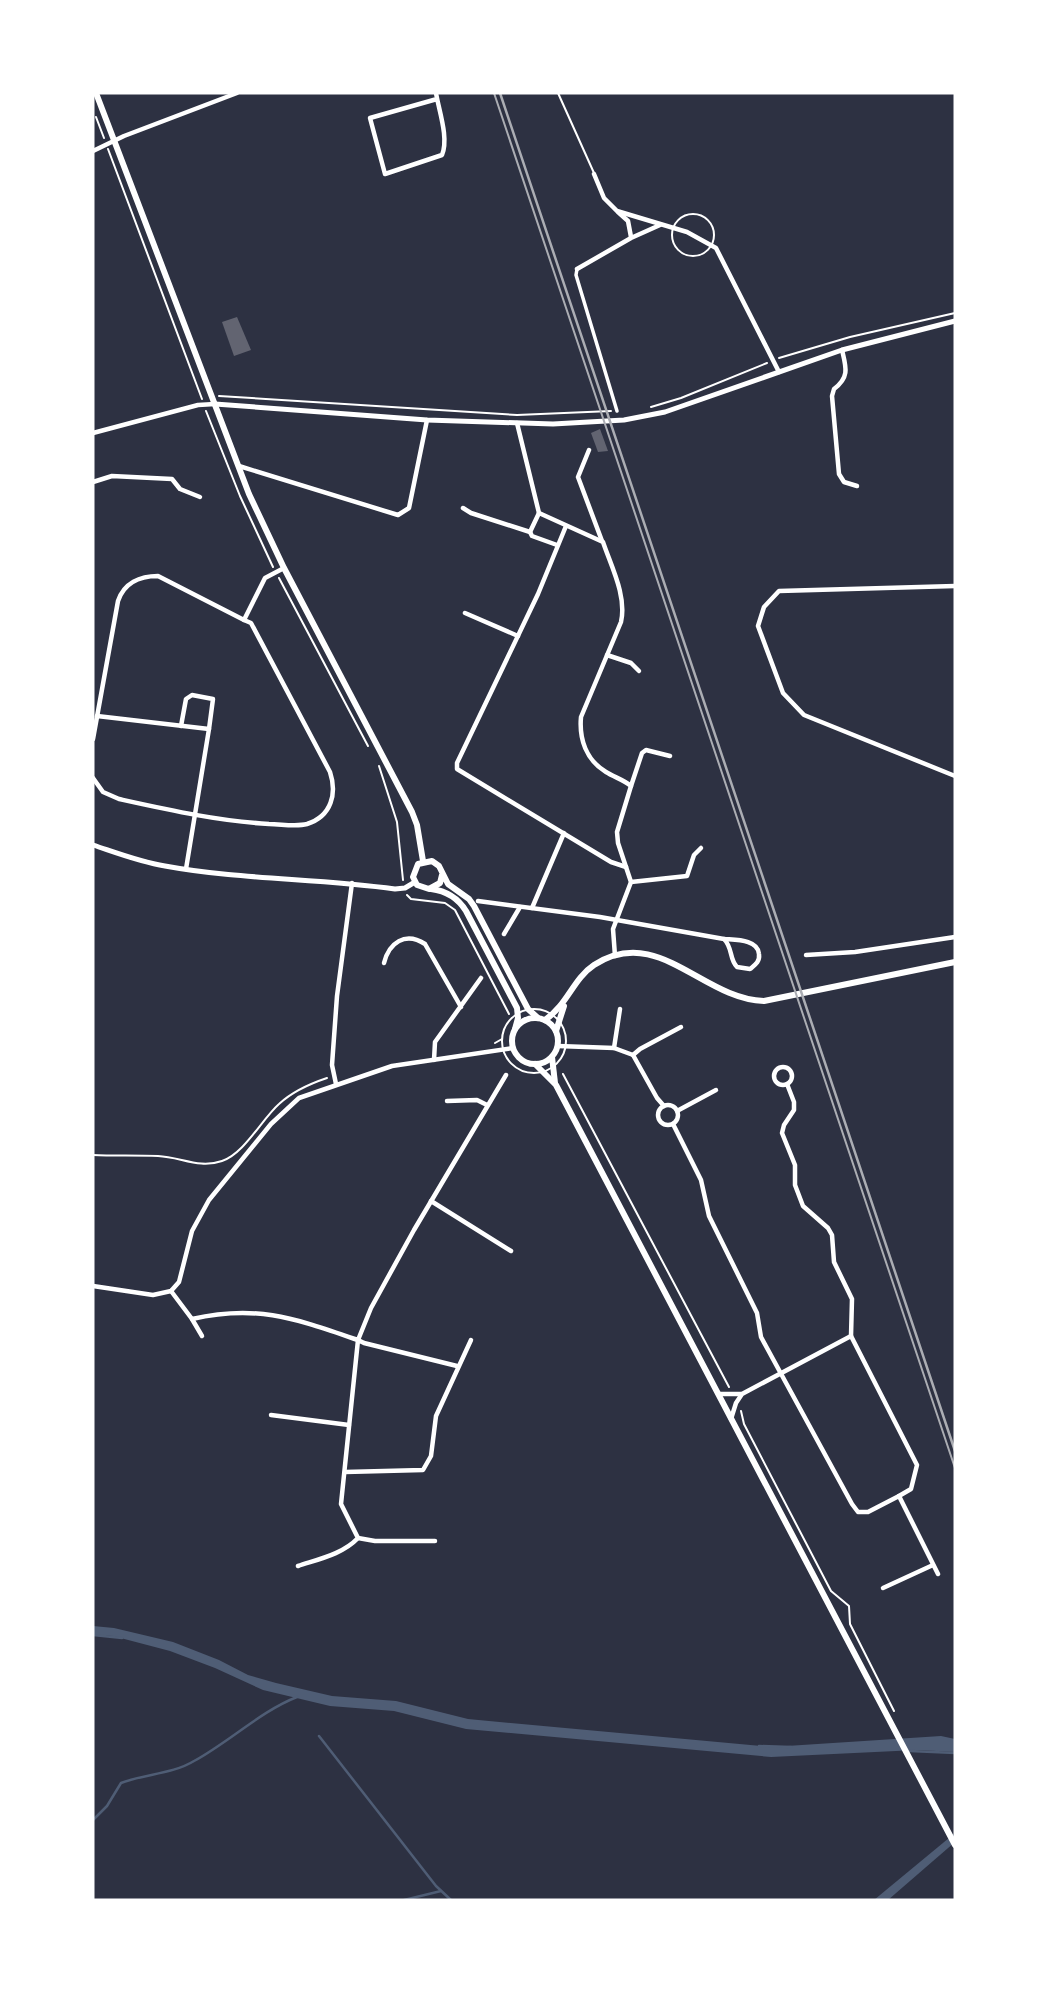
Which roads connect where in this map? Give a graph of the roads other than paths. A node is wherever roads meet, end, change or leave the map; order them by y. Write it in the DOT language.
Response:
graph roads {
  1 [pos="96,93"];
  2 [pos="237,93"];
  3 [pos="558,93"];
  4 [pos="437,96"];
  5 [pos="115,140"];
  6 [pos="93,151"];
  7 [pos="594,174"];
  8 [pos="617,211"];
  9 [pos="661,225"];
  10 [pos="673,228"];
  11 [pos="631,237"];
  12 [pos="712,245"];
  13 [pos="577,269"];
  14 [pos="955,321"];
  15 [pos="842,350"];
  16 [pos="779,372"];
  17 [pos="215,404"];
  18 [pos="617,411"];
  19 [pos="427,420"];
  20 [pos="517,423"];
  21 [pos="93,433"];
  22 [pos="589,450"];
  23 [pos="239,466"];
  24 [pos="93,482"];
  25 [pos="857,486"];
  26 [pos="201,497"];
  27 [pos="463,508"];
  28 [pos="538,513"];
  29 [pos="566,526"];
  30 [pos="530,532"];
  31 [pos="603,542"];
  32 [pos="556,545"];
  33 [pos="284,568"];
  34 [pos="955,586"];
  35 [pos="465,613"];
  36 [pos="244,620"];
  37 [pos="518,636"];
  38 [pos="607,655"];
  39 [pos="639,671"];
  40 [pos="97,716"];
  41 [pos="181,726"];
  42 [pos="209,729"];
  43 [pos="93,739"];
  44 [pos="670,756"];
  45 [pos="955,776"];
  46 [pos="93,778"];
  47 [pos="632,786"];
  48 [pos="197,816"];
  49 [pos="564,833"];
  50 [pos="93,845"];
  51 [pos="701,848"];
  52 [pos="423,861"];
  53 [pos="625,867"];
  54 [pos="186,869"];
  55 [pos="442,875"];
  56 [pos="415,882"];
  57 [pos="631,882"];
  58 [pos="352,883"];
  59 [pos="429,889"];
  60 [pos="478,901"];
  61 [pos="520,907"];
  62 [pos="532,908"];
  63 [pos="616,921"];
  64 [pos="504,934"];
  65 [pos="955,937"];
  66 [pos="724,939"];
  67 [pos="806,955"];
  68 [pos="615,956"];
  69 [pos="955,962"];
  70 [pos="384,963"];
  71 [pos="481,978"];
  72 [pos="566,1001"];
  73 [pos="461,1007"];
  74 [pos="620,1009"];
  75 [pos="542,1019"];
  76 [pos="681,1027"];
  77 [pos="515,1029"];
  78 [pos="556,1031"];
  79 [pos="558,1046"];
  80 [pos="513,1048"];
  81 [pos="614,1048"];
  82 [pos="633,1055"];
  83 [pos="552,1057"];
  84 [pos="434,1060"];
  85 [pos="536,1064"];
  86 [pos="506,1075"];
  87 [pos="336,1084"];
  88 [pos="787,1084"];
  89 [pos="556,1085"];
  90 [pos="716,1090"];
  91 [pos="447,1101"];
  92 [pos="487,1105"];
  93 [pos="664,1106"];
  94 [pos="677,1111"];
  95 [pos="673,1124"];
  96 [pos="431,1201"];
  97 [pos="511,1251"];
  98 [pos="93,1286"];
  99 [pos="171,1291"];
  100 [pos="192,1319"];
  101 [pos="202,1336"];
  102 [pos="851,1336"];
  103 [pos="358,1340"];
  104 [pos="471,1340"];
  105 [pos="457,1366"];
  106 [pos="779,1374"];
  107 [pos="718,1394"];
  108 [pos="742,1394"];
  109 [pos="271,1415"];
  110 [pos="731,1419"];
  111 [pos="349,1425"];
  112 [pos="345,1472"];
  113 [pos="899,1496"];
  114 [pos="358,1538"];
  115 [pos="435,1541"];
  116 [pos="933,1564"];
  117 [pos="298,1566"];
  118 [pos="938,1574"];
  119 [pos="883,1588"];
  120 [pos="955,1845"];
  1 -- 5 [label="main road"];
  2 -- 5 [label="street"];
  3 -- 7 [label="lane"];
  4 -- 4 [label="street"];
  5 -- 6 [label="street"];
  5 -- 17 [label="main road"];
  7 -- 8 [label="street"];
  8 -- 9 [label="street"];
  8 -- 11 [label="street"];
  9 -- 10 [label="street"];
  9 -- 11 [label="street"];
  10 -- 12 [label="street"];
  10 -- 12 [label="lane"];
  10 -- 12 [label="lane"];
  11 -- 13 [label="street"];
  12 -- 16 [label="street"];
  13 -- 18 [label="street"];
  14 -- 15 [label="street"];
  15 -- 16 [label="street"];
  15 -- 25 [label="street"];
  16 -- 20 [label="street"];
  17 -- 19 [label="street"];
  17 -- 21 [label="street"];
  17 -- 23 [label="main road"];
  19 -- 20 [label="street"];
  19 -- 23 [label="street"];
  20 -- 28 [label="street"];
  22 -- 31 [label="street"];
  23 -- 33 [label="main road"];
  24 -- 26 [label="street"];
  27 -- 30 [label="street"];
  28 -- 29 [label="street"];
  28 -- 30 [label="street"];
  29 -- 31 [label="street"];
  29 -- 32 [label="street"];
  30 -- 32 [label="street"];
  31 -- 38 [label="street"];
  32 -- 37 [label="street"];
  33 -- 36 [label="street"];
  33 -- 52 [label="main road"];
  34 -- 45 [label="street"];
  35 -- 37 [label="street"];
  36 -- 40 [label="street"];
  36 -- 48 [label="street"];
  37 -- 49 [label="street"];
  38 -- 39 [label="street"];
  38 -- 47 [label="street"];
  40 -- 41 [label="street"];
  40 -- 43 [label="street"];
  41 -- 42 [label="street"];
  41 -- 42 [label="street"];
  42 -- 48 [label="street"];
  44 -- 47 [label="street"];
  46 -- 48 [label="street"];
  47 -- 53 [label="street"];
  48 -- 54 [label="street"];
  49 -- 53 [label="street"];
  49 -- 62 [label="street"];
  50 -- 54 [label="street"];
  51 -- 57 [label="street"];
  52 -- 55 [label="main road"];
  52 -- 56 [label="main road"];
  53 -- 57 [label="street"];
  54 -- 58 [label="street"];
  55 -- 59 [label="main road"];
  55 -- 75 [label="main road"];
  56 -- 58 [label="street"];
  56 -- 59 [label="main road"];
  57 -- 63 [label="street"];
  58 -- 87 [label="street"];
  59 -- 77 [label="main road"];
  60 -- 61 [label="street"];
  61 -- 62 [label="street"];
  61 -- 64 [label="street"];
  62 -- 63 [label="street"];
  63 -- 66 [label="street"];
  63 -- 68 [label="street"];
  65 -- 67 [label="street"];
  66 -- 66 [label="street"];
  68 -- 69 [label="main road"];
  68 -- 72 [label="main road"];
  70 -- 73 [label="street"];
  71 -- 73 [label="street"];
  72 -- 75 [label="main road"];
  72 -- 78 [label="main road"];
  73 -- 84 [label="street"];
  74 -- 81 [label="street"];
  75 -- 77 [label="main road"];
  75 -- 78 [label="main road"];
  76 -- 82 [label="street"];
  77 -- 80 [label="main road"];
  78 -- 79 [label="main road"];
  79 -- 81 [label="street"];
  79 -- 83 [label="main road"];
  80 -- 84 [label="street"];
  80 -- 85 [label="main road"];
  81 -- 82 [label="street"];
  82 -- 93 [label="street"];
  83 -- 85 [label="main road"];
  83 -- 89 [label="main road"];
  84 -- 87 [label="street"];
  85 -- 89 [label="main road"];
  86 -- 92 [label="street"];
  87 -- 99 [label="street"];
  88 -- 88 [label="street"];
  88 -- 102 [label="street"];
  89 -- 107 [label="main road"];
  90 -- 94 [label="street"];
  91 -- 92 [label="street"];
  92 -- 96 [label="street"];
  93 -- 94 [label="street"];
  93 -- 95 [label="street"];
  94 -- 95 [label="street"];
  95 -- 106 [label="street"];
  96 -- 97 [label="street"];
  96 -- 103 [label="street"];
  98 -- 99 [label="street"];
  99 -- 100 [label="street"];
  100 -- 101 [label="street"];
  100 -- 103 [label="street"];
  102 -- 106 [label="street"];
  102 -- 113 [label="street"];
  103 -- 105 [label="street"];
  103 -- 111 [label="street"];
  104 -- 105 [label="street"];
  105 -- 112 [label="street"];
  106 -- 108 [label="street"];
  106 -- 113 [label="street"];
  107 -- 108 [label="street"];
  107 -- 110 [label="main road"];
  108 -- 110 [label="street"];
  109 -- 111 [label="street"];
  110 -- 120 [label="main road"];
  111 -- 112 [label="street"];
  112 -- 114 [label="street"];
  113 -- 116 [label="street"];
  114 -- 115 [label="street"];
  114 -- 117 [label="street"];
  116 -- 118 [label="street"];
  116 -- 119 [label="street"];
}
